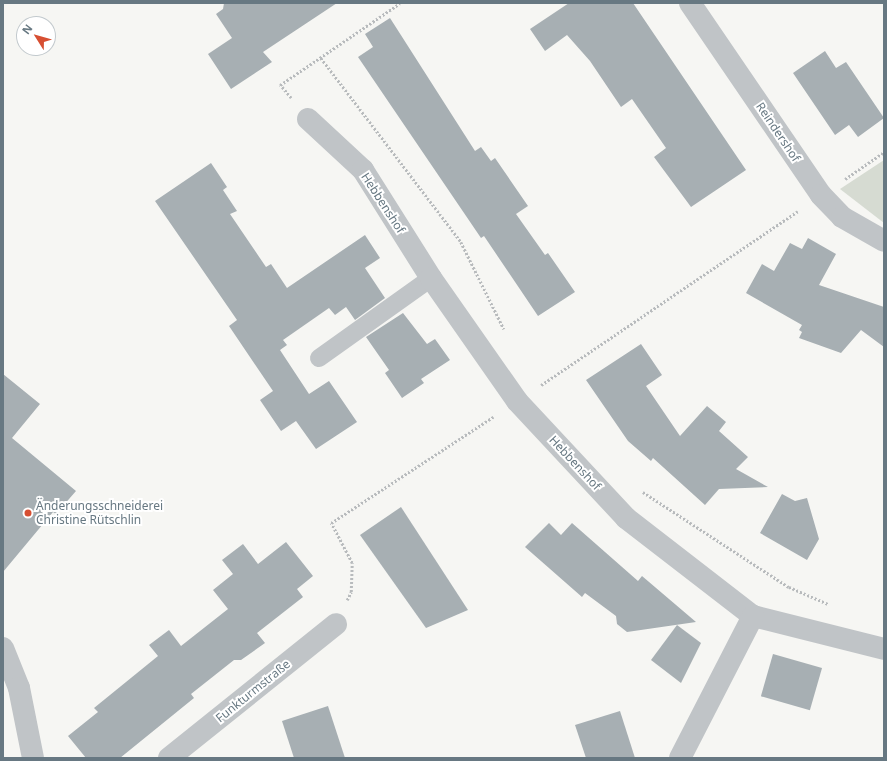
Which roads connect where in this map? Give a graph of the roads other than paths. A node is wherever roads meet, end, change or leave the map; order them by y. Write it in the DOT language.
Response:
graph roads {
  1 [pos="690,3"];
  2 [pos="308,119"];
  3 [pos="884,241"];
  4 [pos="431,278"];
  5 [pos="319,358"];
  6 [pos="753,616"];
  7 [pos="336,624"];
  8 [pos="3,648"];
  9 [pos="884,649"];
  10 [pos="33,758"];
  11 [pos="169,758"];
  12 [pos="680,758"];
  1 -- 3 [label="street, Reindershof"];
  2 -- 4 [label="street, Hebbenshof"];
  4 -- 5 [label="lane"];
  4 -- 6 [label="street, Hebbenshof"];
  6 -- 9 [label="street, Hebbenshof"];
  6 -- 12 [label="street"];
  7 -- 11 [label="street, Funkturmstraße"];
  8 -- 10 [label="street"];
}
